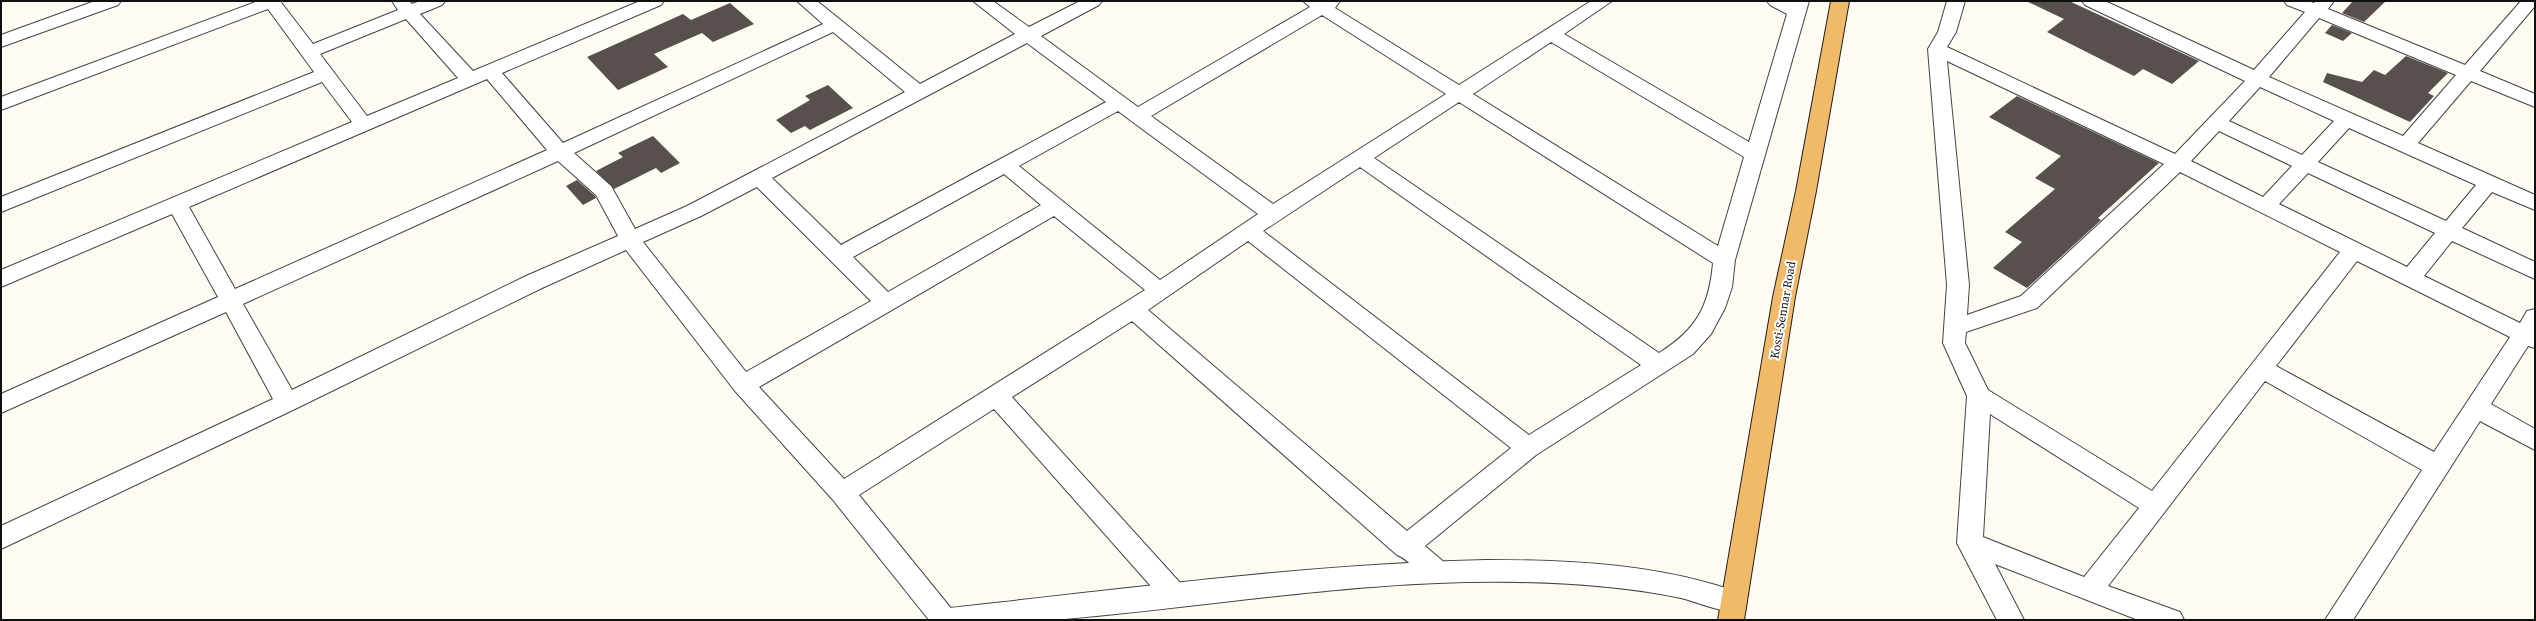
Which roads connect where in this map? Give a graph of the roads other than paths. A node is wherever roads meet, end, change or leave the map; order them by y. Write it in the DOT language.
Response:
graph roads {
  1 [pos="112,1"];
  2 [pos="436,1"];
  3 [pos="655,1"];
  4 [pos="806,1"];
  5 [pos="982,1"];
  6 [pos="1093,1"];
  7 [pos="1603,1"];
  8 [pos="1776,1"];
  9 [pos="1840,1"];
  10 [pos="1956,1"];
  11 [pos="2091,1"];
  12 [pos="2293,1"];
  13 [pos="2530,1"];
  14 [pos="272,2"];
  15 [pos="1323,3"];
  16 [pos="85,5"];
  17 [pos="404,6"];
  18 [pos="1799,6"];
  19 [pos="2321,6"];
  20 [pos="834,25"];
  21 [pos="1029,35"];
  22 [pos="1552,35"];
  23 [pos="1,40"];
  24 [pos="1937,49"];
  25 [pos="309,52"];
  26 [pos="2467,72"];
  27 [pos="326,74"];
  28 [pos="480,74"];
  29 [pos="2257,79"];
  30 [pos="916,92"];
  31 [pos="1458,95"];
  32 [pos="2535,101"];
  33 [pos="1119,103"];
  34 [pos="1,104"];
  35 [pos="1137,116"];
  36 [pos="2346,119"];
  37 [pos="2215,122"];
  38 [pos="363,124"];
  39 [pos="2406,145"];
  40 [pos="560,152"];
  41 [pos="1754,154"];
  42 [pos="1360,158"];
  43 [pos="2178,163"];
  44 [pos="2304,164"];
  45 [pos="1004,166"];
  46 [pos="758,176"];
  47 [pos="2489,182"];
  48 [pos="2535,203"];
  49 [pos="177,204"];
  50 [pos="1,205"];
  51 [pos="1055,206"];
  52 [pos="2266,206"];
  53 [pos="1273,214"];
  54 [pos="1248,230"];
  55 [pos="2449,231"];
  56 [pos="630,240"];
  57 [pos="2354,249"];
  58 [pos="838,256"];
  59 [pos="1724,260"];
  60 [pos="2535,271"];
  61 [pos="2410,278"];
  62 [pos="1,279"];
  63 [pos="1160,291"];
  64 [pos="232,300"];
  65 [pos="886,303"];
  66 [pos="1133,309"];
  67 [pos="1957,326"];
  68 [pos="2531,330"];
  69 [pos="1660,366"];
  70 [pos="2263,369"];
  71 [pos="744,385"];
  72 [pos="998,396"];
  73 [pos="1979,396"];
  74 [pos="287,403"];
  75 [pos="1,404"];
  76 [pos="2477,408"];
  77 [pos="2535,440"];
  78 [pos="1528,448"];
  79 [pos="2437,466"];
  80 [pos="842,493"];
  81 [pos="2155,505"];
  82 [pos="1,538"];
  83 [pos="1970,543"];
  84 [pos="1406,547"];
  85 [pos="1436,572"];
  86 [pos="2089,591"];
  87 [pos="1174,594"];
  88 [pos="1732,611"];
  89 [pos="945,620"];
  90 [pos="949,620"];
  91 [pos="2012,620"];
  92 [pos="2171,620"];
  93 [pos="2338,620"];
  1 -- 16 [label="street"];
  2 -- 17 [label="street"];
  3 -- 28 [label="street"];
  4 -- 20 [label="street"];
  5 -- 21 [label="street"];
  6 -- 21 [label="street"];
  7 -- 22 [label="street"];
  8 -- 18 [label="street"];
  9 -- 88 [label="highway, Kosti-Sennar Road"];
  10 -- 24 [label="street"];
  11 -- 29 [label="street"];
  12 -- 19 [label="street"];
  13 -- 26 [label="street"];
  14 -- 25 [label="street"];
  14 -- 34 [label="street"];
  15 -- 31 [label="street"];
  15 -- 35 [label="street"];
  16 -- 23 [label="street"];
  17 -- 25 [label="street"];
  17 -- 28 [label="street"];
  18 -- 41 [label="street"];
  19 -- 26 [label="street"];
  19 -- 29 [label="street"];
  20 -- 30 [label="street"];
  20 -- 40 [label="street"];
  21 -- 30 [label="street"];
  21 -- 33 [label="street"];
  22 -- 31 [label="street"];
  22 -- 41 [label="street"];
  24 -- 43 [label="street"];
  24 -- 67 [label="street"];
  25 -- 27 [label="street"];
  26 -- 32 [label="street"];
  26 -- 39 [label="street"];
  27 -- 38 [label="street"];
  27 -- 50 [label="street"];
  28 -- 38 [label="street"];
  28 -- 40 [label="street"];
  29 -- 36 [label="street"];
  29 -- 37 [label="street"];
  30 -- 46 [label="street"];
  31 -- 42 [label="street"];
  31 -- 59 [label="street"];
  33 -- 35 [label="street"];
  33 -- 45 [label="street"];
  35 -- 53 [label="street"];
  36 -- 39 [label="street"];
  36 -- 44 [label="street"];
  37 -- 43 [label="street"];
  37 -- 44 [label="street"];
  38 -- 49 [label="street"];
  39 -- 47 [label="street"];
  40 -- 56 [label="street"];
  40 -- 64 [label="street"];
  41 -- 59 [label="street"];
  42 -- 53 [label="street"];
  42 -- 69 [label="street"];
  43 -- 52 [label="street"];
  43 -- 67 [label="street"];
  44 -- 52 [label="street"];
  44 -- 55 [label="street"];
  45 -- 51 [label="street"];
  45 -- 58 [label="street"];
  46 -- 56 [label="street"];
  46 -- 58 [label="street"];
  47 -- 48 [label="street"];
  47 -- 55 [label="street"];
  49 -- 62 [label="street"];
  49 -- 64 [label="street"];
  51 -- 63 [label="street"];
  51 -- 65 [label="street"];
  52 -- 57 [label="street"];
  53 -- 54 [label="street"];
  54 -- 63 [label="street"];
  54 -- 78 [label="street"];
  55 -- 60 [label="street"];
  55 -- 61 [label="street"];
  56 -- 71 [label="street"];
  56 -- 74 [label="street"];
  57 -- 61 [label="street"];
  57 -- 70 [label="street"];
  58 -- 65 [label="street"];
  59 -- 69 [label="street"];
  61 -- 68 [label="street"];
  63 -- 66 [label="street"];
  64 -- 74 [label="street"];
  64 -- 75 [label="street"];
  65 -- 71 [label="street"];
  66 -- 72 [label="street"];
  66 -- 84 [label="street"];
  67 -- 73 [label="street"];
  68 -- 76 [label="street"];
  69 -- 78 [label="street"];
  70 -- 79 [label="street"];
  70 -- 81 [label="street"];
  71 -- 80 [label="street"];
  72 -- 80 [label="street"];
  72 -- 87 [label="street"];
  73 -- 81 [label="street"];
  73 -- 83 [label="street"];
  74 -- 82 [label="street"];
  76 -- 77 [label="street"];
  76 -- 79 [label="street"];
  78 -- 84 [label="street"];
  79 -- 93 [label="street"];
  80 -- 89 [label="street"];
  81 -- 86 [label="street"];
  83 -- 86 [label="street"];
  83 -- 91 [label="street"];
  84 -- 85 [label="street"];
  85 -- 87 [label="street"];
  85 -- 88 [label="street"];
  86 -- 92 [label="street"];
  87 -- 90 [label="street"];
}
